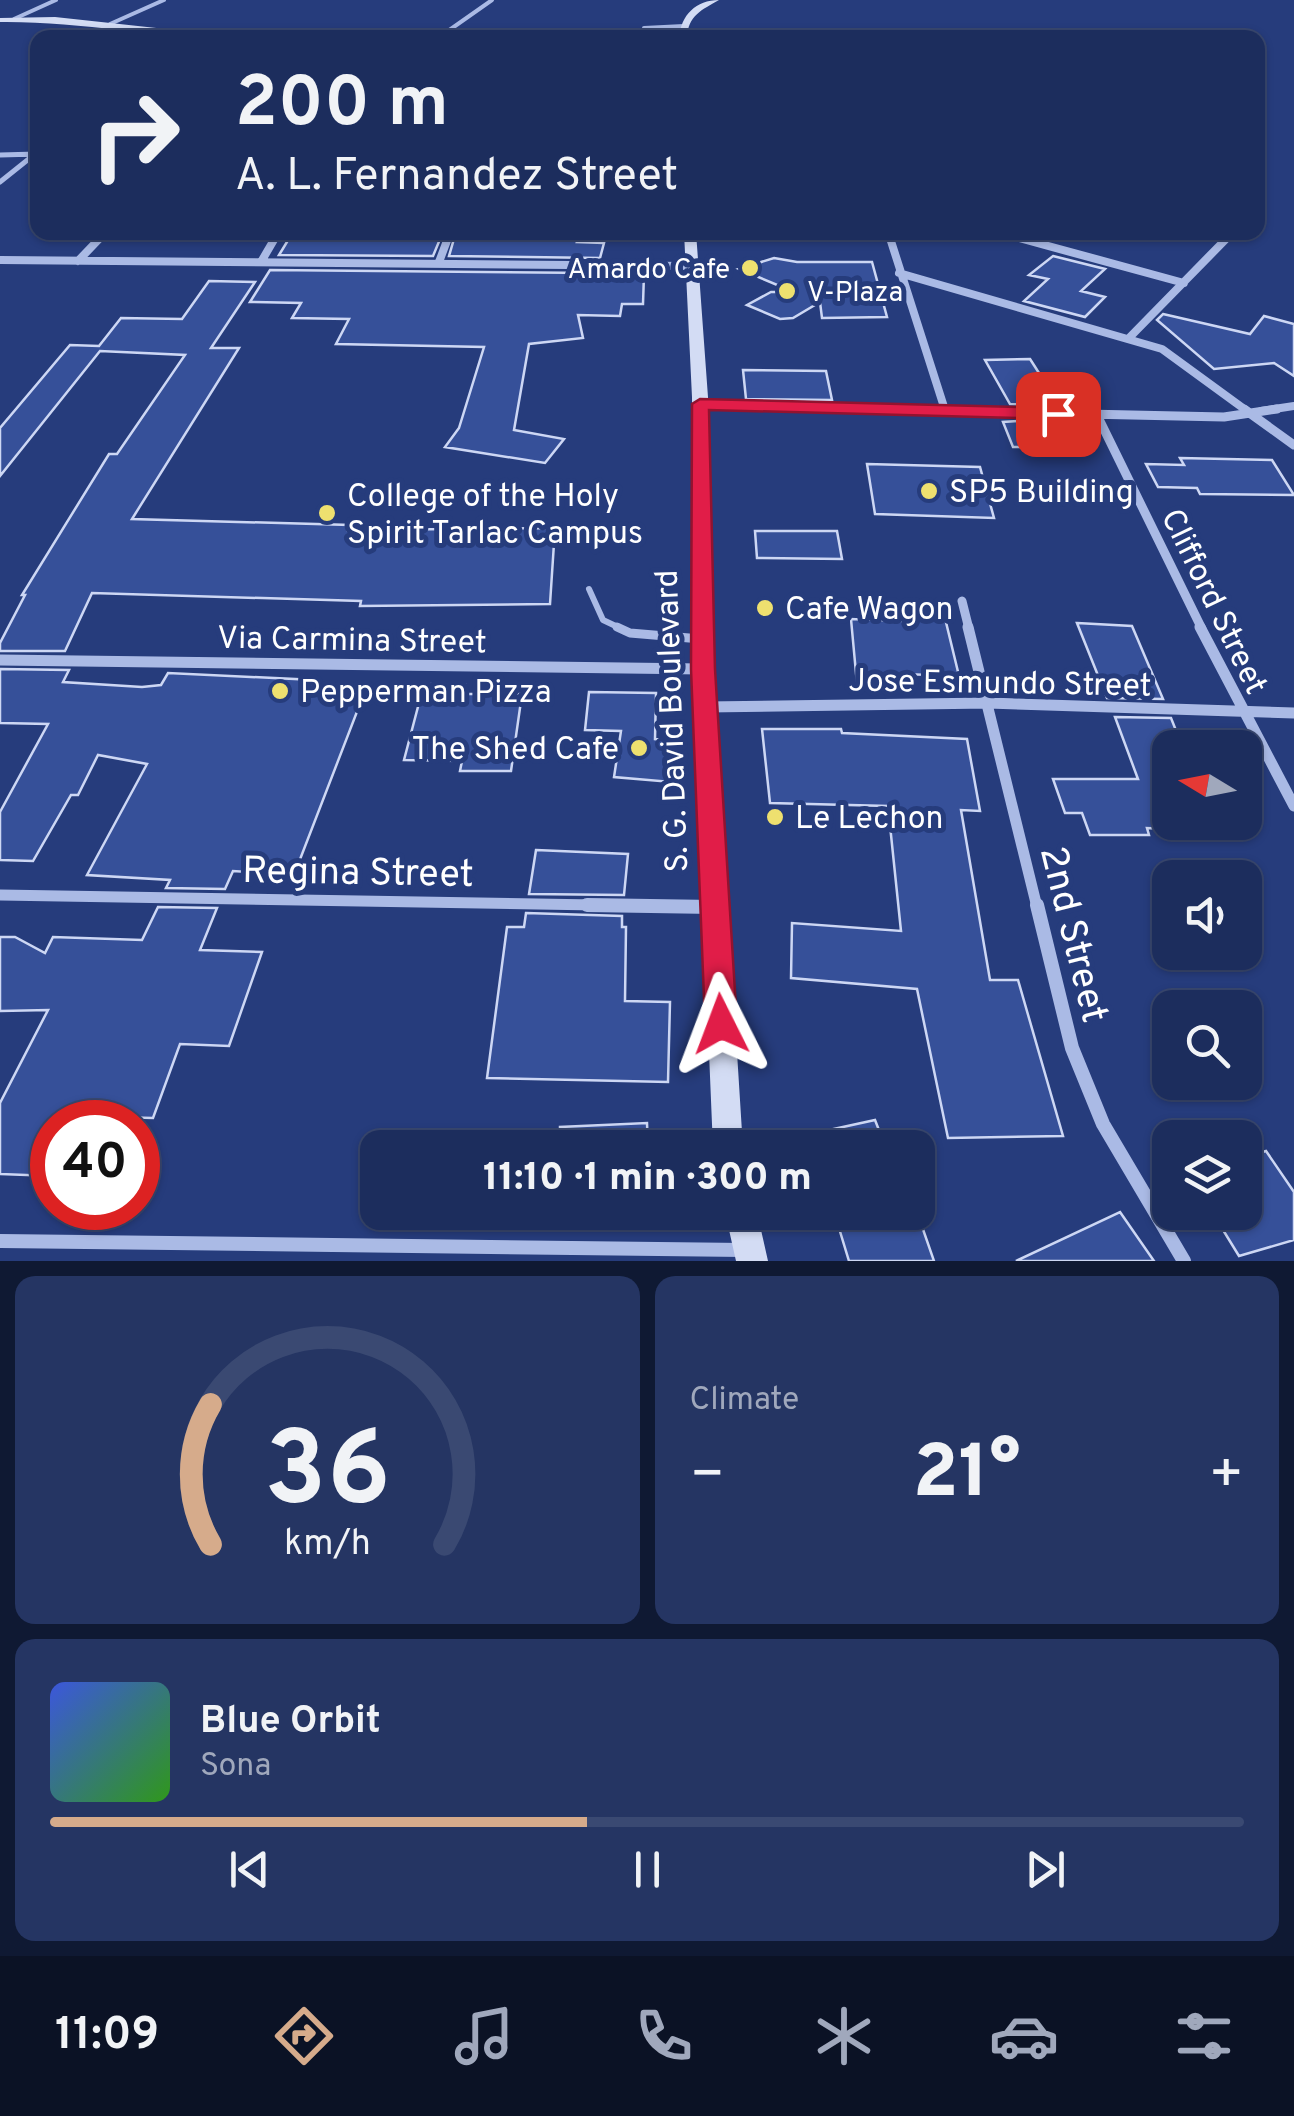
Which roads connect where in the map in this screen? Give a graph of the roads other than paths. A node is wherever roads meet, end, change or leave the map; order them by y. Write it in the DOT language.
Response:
graph roads {
  1 [pos="54,0"];
  2 [pos="164,0"];
  3 [pos="492,0"];
  4 [pos="714,0"];
  5 [pos="14,19"];
  6 [pos="0,20"];
  7 [pos="110,24"];
  8 [pos="644,28"];
  9 [pos="161,30"];
  10 [pos="449,30"];
  11 [pos="670,30"];
  12 [pos="683,30"];
  13 [pos="30,154"];
  14 [pos="0,155"];
  15 [pos="30,159"];
  16 [pos="0,182"];
  17 [pos="98,240"];
  18 [pos="273,240"];
  19 [pos="447,240"];
  20 [pos="690,240"];
  21 [pos="890,240"];
  22 [pos="1027,240"];
  23 [pos="1226,240"];
  24 [pos="0,260"];
  25 [pos="78,261"];
  26 [pos="261,262"];
  27 [pos="440,262"];
  28 [pos="691,266"];
  29 [pos="899,273"];
  30 [pos="1184,283"];
  31 [pos="1129,338"];
  32 [pos="700,404"];
  33 [pos="1294,406"];
  34 [pos="944,410"];
  35 [pos="1252,414"];
  36 [pos="1096,415"];
  37 [pos="1294,445"];
  38 [pos="588,589"];
  39 [pos="962,601"];
  40 [pos="703,639"];
  41 [pos="0,660"];
  42 [pos="703,669"];
  43 [pos="988,703"];
  44 [pos="705,707"];
  45 [pos="1242,712"];
  46 [pos="1294,713"];
  47 [pos="1294,806"];
  48 [pos="0,895"];
  49 [pos="715,907"];
  50 [pos="727,1130"];
  51 [pos="744,1230"];
  52 [pos="0,1241"];
  53 [pos="750,1256"];
  54 [pos="1184,1261"];
  1 -- 5 [label="street"];
  2 -- 7 [label="street"];
  3 -- 10 [label="lane"];
  4 -- 12 [label="street"];
  5 -- 6 [label="street"];
  5 -- 7 [label="street"];
  7 -- 9 [label="street"];
  8 -- 11 [label="lane"];
  13 -- 14 [label="street"];
  15 -- 16 [label="street"];
  17 -- 25 [label="street"];
  18 -- 26 [label="street"];
  19 -- 27 [label="street"];
  20 -- 28 [label="street, S. G. David Boulevard"];
  21 -- 29 [label="street"];
  22 -- 30 [label="street"];
  23 -- 30 [label="street"];
  24 -- 25 [label="street"];
  25 -- 26 [label="street"];
  26 -- 27 [label="street"];
  27 -- 28 [label="street"];
  28 -- 32 [label="street, S. G. David Boulevard"];
  29 -- 31 [label="street"];
  29 -- 34 [label="street"];
  30 -- 31 [label="street"];
  31 -- 35 [label="street"];
  32 -- 34 [label="street"];
  32 -- 40 [label="street, S. G. David Boulevard"];
  33 -- 35 [label="street"];
  34 -- 36 [label="street"];
  35 -- 36 [label="street"];
  35 -- 37 [label="street"];
  36 -- 45 [label="street, Clifford Street"];
  38 -- 40 [label="lane"];
  39 -- 43 [label="street, 2nd Street"];
  40 -- 42 [label="street, S. G. David Boulevard"];
  41 -- 42 [label="street, Via Carmina Street"];
  42 -- 44 [label="street, S. G. David Boulevard"];
  43 -- 44 [label="street, Jose Esmundo Street"];
  43 -- 45 [label="street, Jose Esmundo Street"];
  43 -- 54 [label="street, 2nd Street"];
  44 -- 49 [label="street, S. G. David Boulevard"];
  45 -- 46 [label="street, Jose Esmundo Street"];
  45 -- 47 [label="street, Clifford Street"];
  48 -- 49 [label="street, Regina Street"];
  49 -- 50 [label="street, S. G. David Boulevard"];
  51 -- 53 [label="street"];
  52 -- 53 [label="street"];
}
